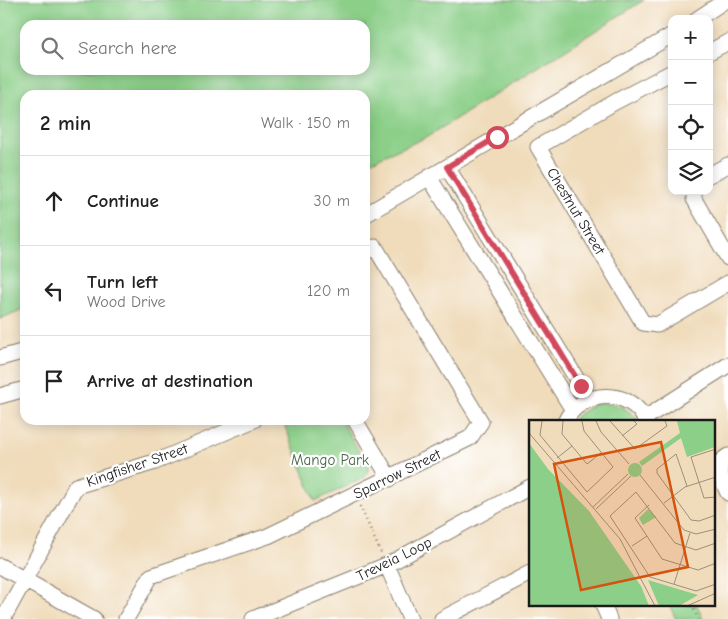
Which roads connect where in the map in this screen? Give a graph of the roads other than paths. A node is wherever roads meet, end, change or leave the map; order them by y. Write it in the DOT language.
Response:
graph roads {
  1 [pos="726,0"];
  2 [pos="703,15"];
  3 [pos="668,37"];
  4 [pos="728,42"];
  5 [pos="713,50"];
  6 [pos="668,74"];
  7 [pos="728,165"];
  8 [pos="447,167"];
  9 [pos="713,173"];
  10 [pos="429,177"];
  11 [pos="694,195"];
  12 [pos="370,212"];
  13 [pos="370,250"];
  14 [pos="728,258"];
  15 [pos="728,283"];
  16 [pos="529,300"];
  17 [pos="512,312"];
  18 [pos="20,352"];
  19 [pos="0,358"];
  20 [pos="728,365"];
  21 [pos="20,390"];
  22 [pos="0,396"];
  23 [pos="589,399"];
  24 [pos="569,416"];
  25 [pos="645,420"];
  26 [pos="358,425"];
  27 [pos="219,427"];
  28 [pos="728,456"];
  29 [pos="390,478"];
  30 [pos="529,488"];
  31 [pos="728,493"];
  32 [pos="387,565"];
  33 [pos="0,566"];
  34 [pos="529,574"];
  35 [pos="25,580"];
  36 [pos="603,606"];
  37 [pos="4,619"];
  38 [pos="94,619"];
  39 [pos="126,619"];
  40 [pos="253,619"];
  41 [pos="410,619"];
  42 [pos="442,619"];
  43 [pos="609,619"];
  1 -- 2 [label="street"];
  3 -- 8 [label="street"];
  4 -- 5 [label="street"];
  6 -- 15 [label="street, Chestnut Street"];
  7 -- 9 [label="street"];
  8 -- 10 [label="street"];
  8 -- 16 [label="street"];
  10 -- 12 [label="street"];
  10 -- 17 [label="street"];
  11 -- 14 [label="street"];
  13 -- 29 [label="street, Sparrow Street"];
  16 -- 17 [label="street"];
  16 -- 23 [label="street"];
  17 -- 24 [label="street"];
  18 -- 19 [label="street"];
  20 -- 25 [label="street"];
  21 -- 22 [label="street"];
  23 -- 24 [label="street"];
  23 -- 25 [label="street"];
  26 -- 29 [label="street"];
  27 -- 35 [label="street, Kingfisher Street"];
  28 -- 31 [label="street"];
  29 -- 39 [label="street, Sparrow Street"];
  30 -- 32 [label="street, Treveia Loop"];
  32 -- 40 [label="street, Treveia Loop"];
  32 -- 41 [label="street"];
  33 -- 35 [label="street"];
  34 -- 42 [label="street"];
  35 -- 37 [label="street, Kingfisher Street"];
  35 -- 38 [label="street"];
  36 -- 43 [label="street"];
}
